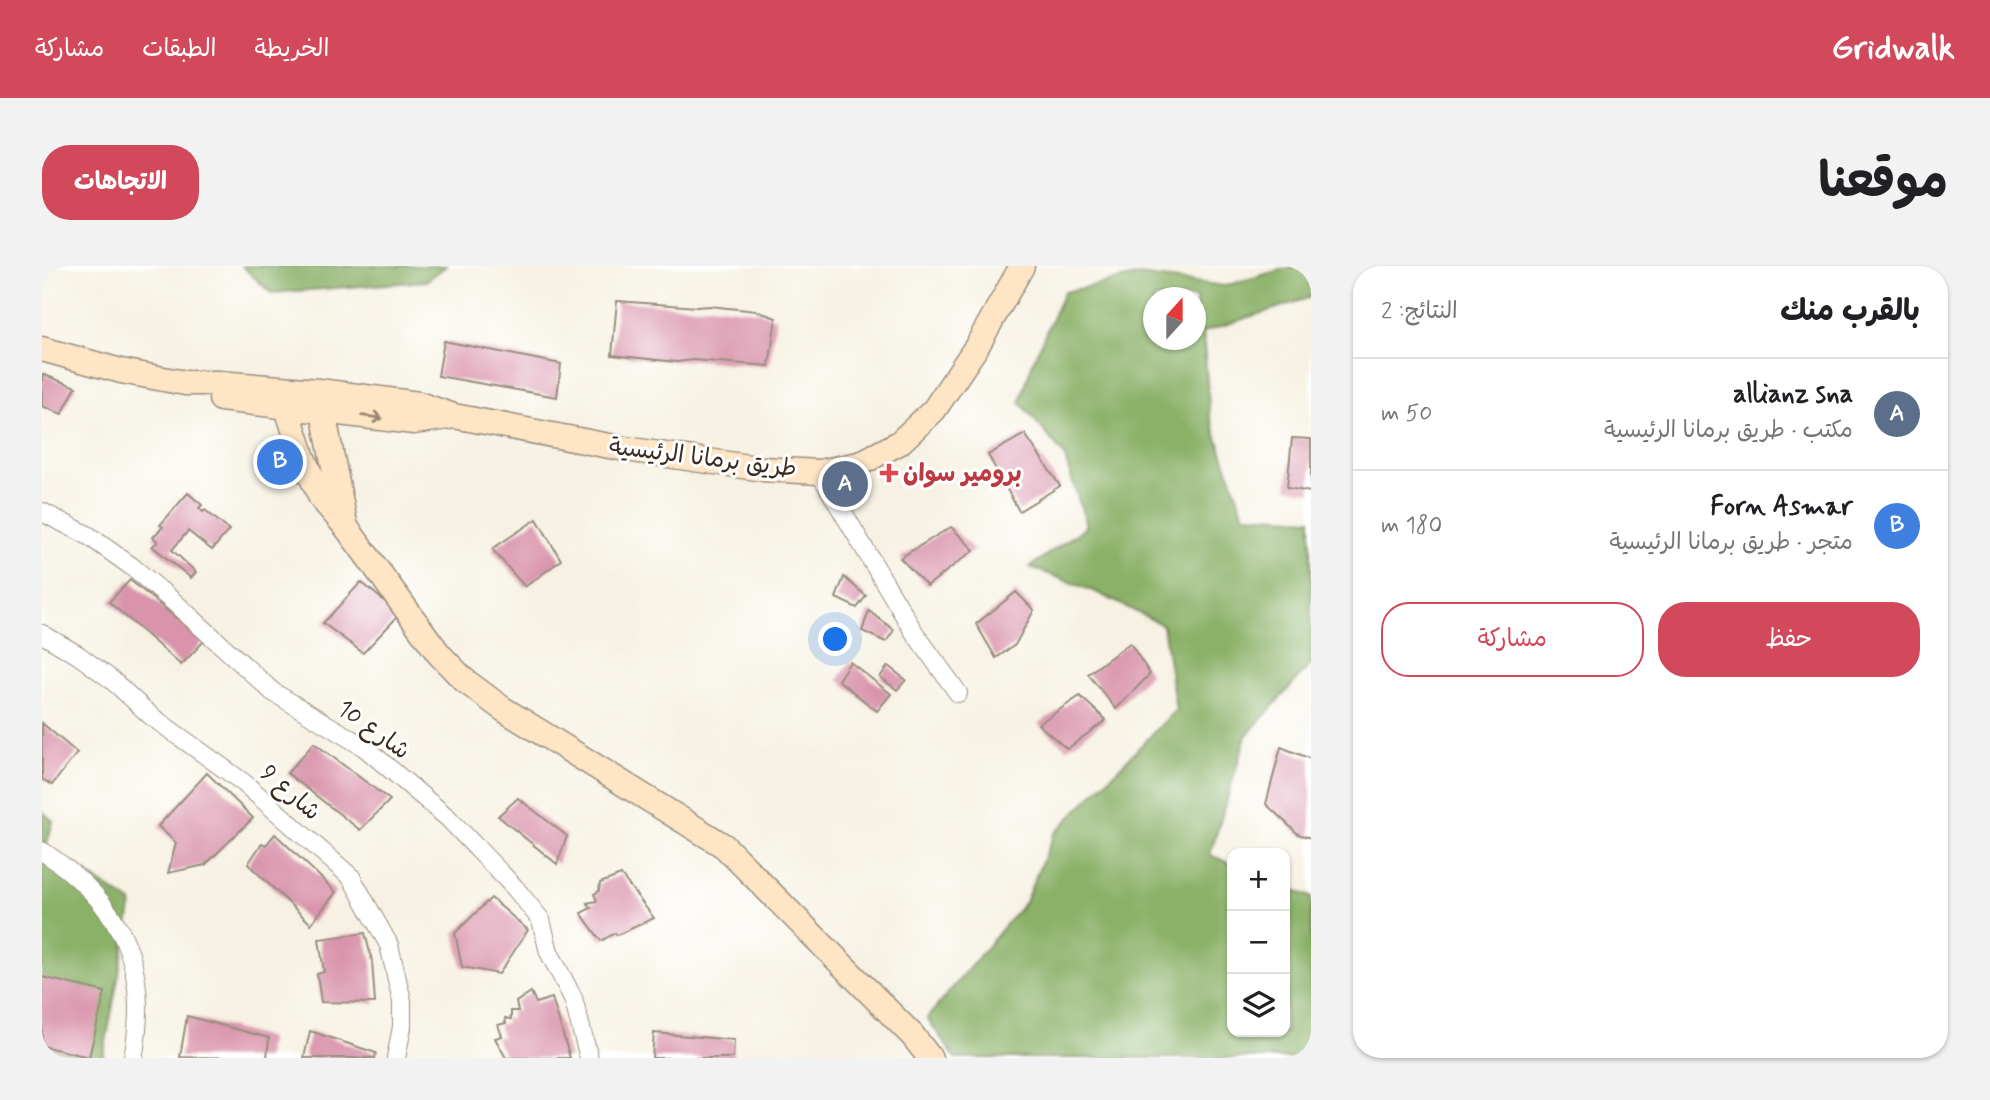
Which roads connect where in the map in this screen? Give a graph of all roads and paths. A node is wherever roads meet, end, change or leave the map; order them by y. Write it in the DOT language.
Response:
graph roads {
  1 [pos="1022,266"];
  2 [pos="42,349"];
  3 [pos="287,399"];
  4 [pos="320,401"];
  5 [pos="819,472"];
  6 [pos="42,512"];
  7 [pos="346,527"];
  8 [pos="42,634"];
  9 [pos="958,693"];
  10 [pos="42,851"];
  11 [pos="133,1058"];
  12 [pos="396,1058"];
  13 [pos="589,1058"];
  14 [pos="930,1058"];
  1 -- 5 [label="main road, طريق برمانا الرئيسية"];
  2 -- 3 [label="main road, طريق برمانا الرئيسية"];
  3 -- 4 [label="main road, طريق برمانا الرئيسية"];
  3 -- 7 [label="main road"];
  4 -- 5 [label="main road, طريق برمانا الرئيسية"];
  4 -- 7 [label="main road"];
  5 -- 9 [label="street"];
  6 -- 13 [label="street, شارع 10"];
  7 -- 14 [label="main road"];
  8 -- 12 [label="street, شارع 9"];
  10 -- 11 [label="street"];
}
